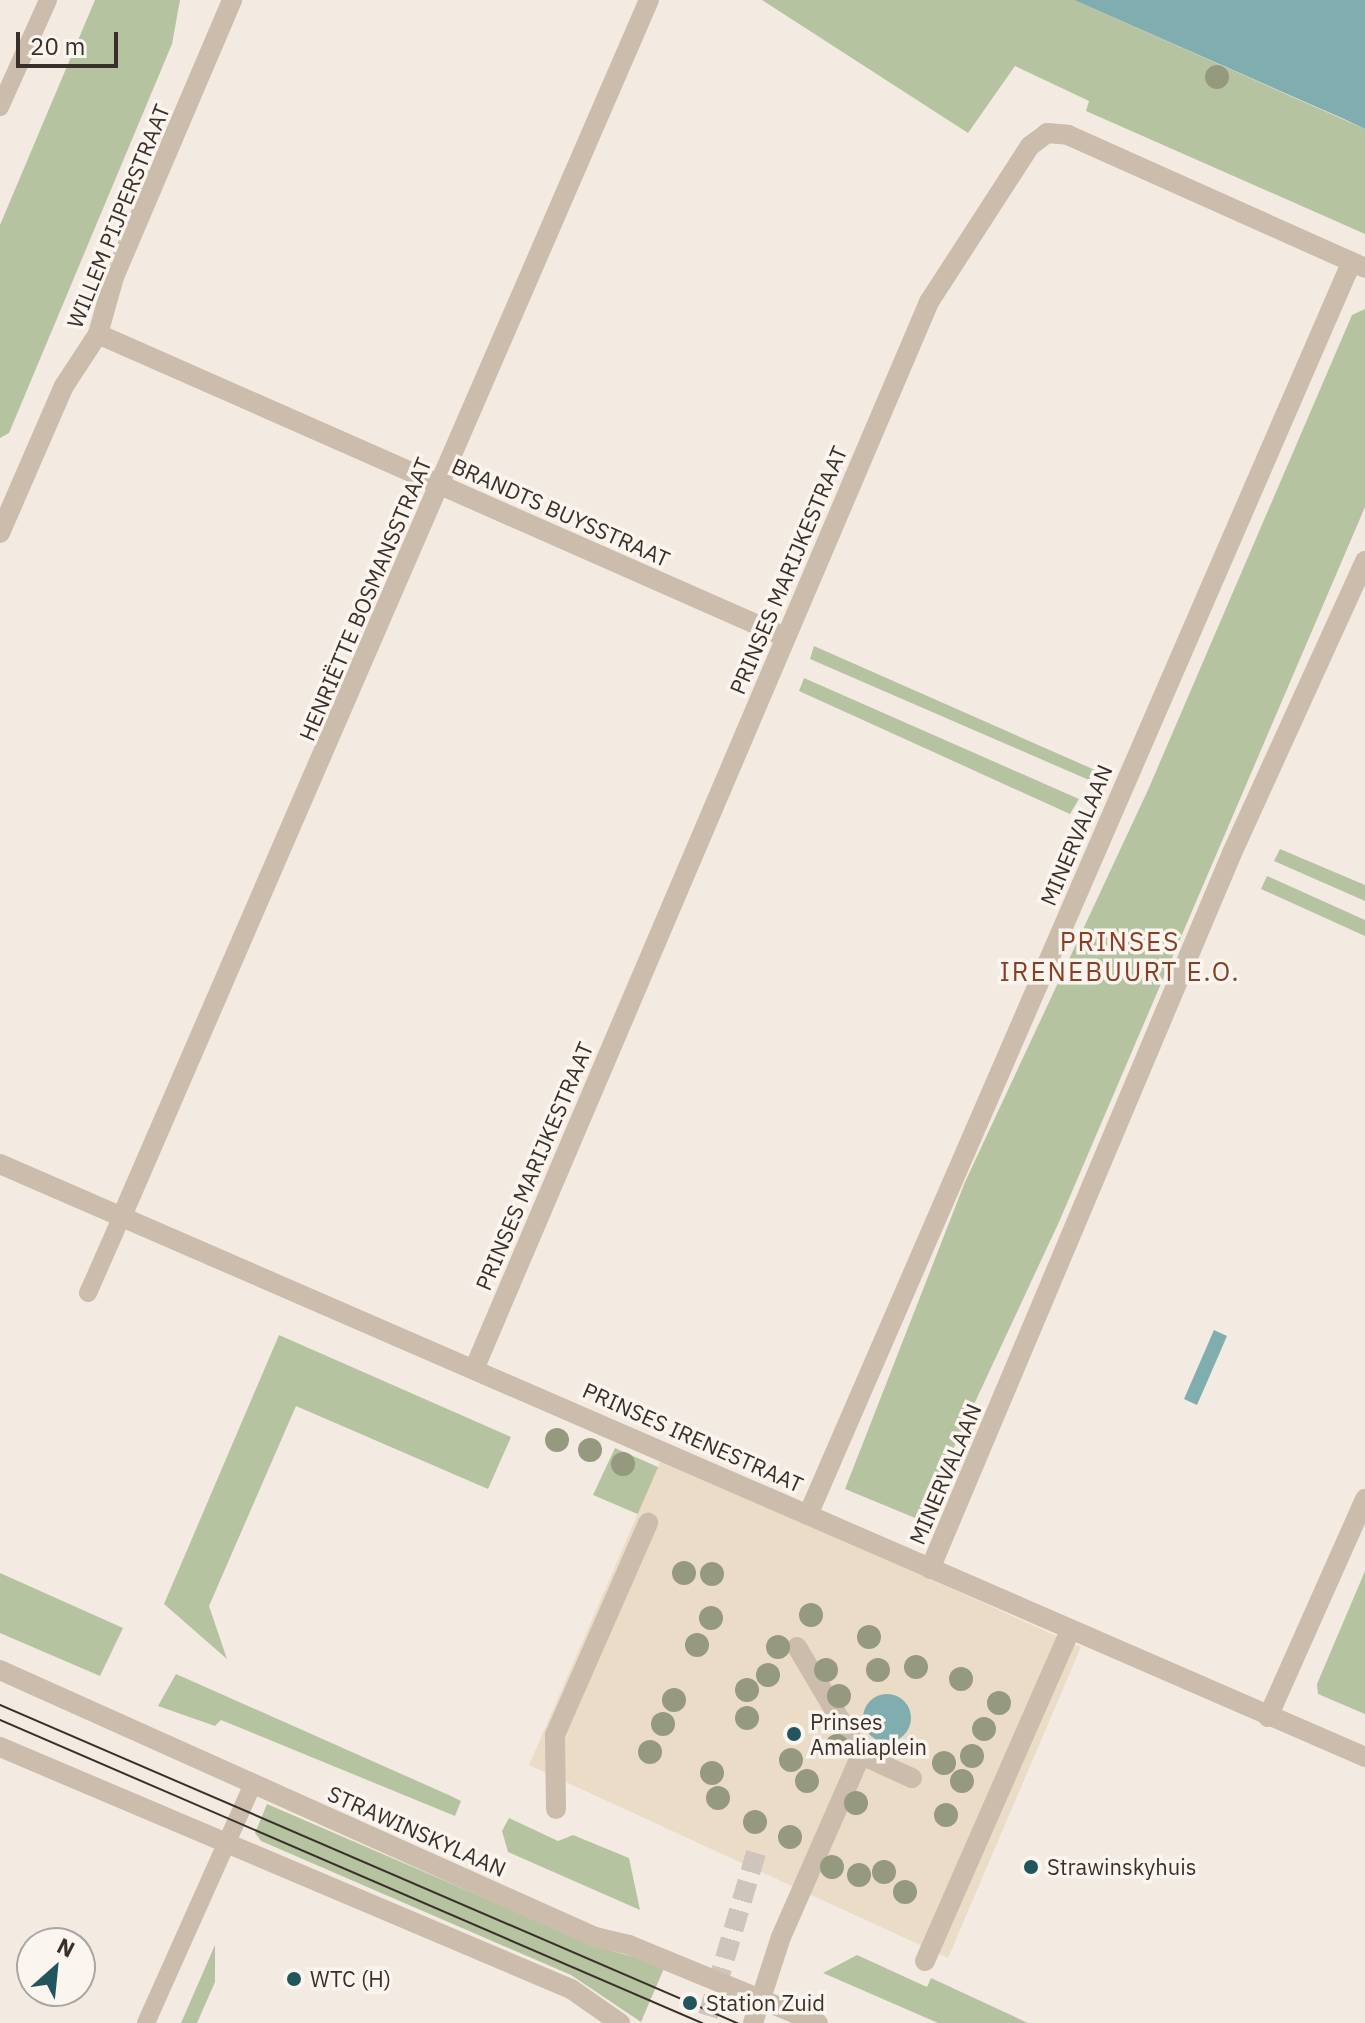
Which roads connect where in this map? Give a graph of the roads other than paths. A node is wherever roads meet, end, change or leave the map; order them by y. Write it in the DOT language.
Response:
graph roads {
  1 [pos="48,0"];
  2 [pos="232,0"];
  3 [pos="649,0"];
  4 [pos="0,107"];
  5 [pos="1358,266"];
  6 [pos="98,334"];
  7 [pos="441,484"];
  8 [pos="0,533"];
  9 [pos="1365,561"];
  10 [pos="785,637"];
  11 [pos="0,1164"];
  12 [pos="122,1216"];
  13 [pos="88,1293"];
  14 [pos="475,1367"];
  15 [pos="1365,1499"];
  16 [pos="808,1515"];
  17 [pos="648,1523"];
  18 [pos="930,1569"];
  19 [pos="1070,1630"];
  20 [pos="797,1647"];
  21 [pos="0,1670"];
  22 [pos="1268,1717"];
  23 [pos="0,1747"];
  24 [pos="861,1755"];
  25 [pos="1365,1757"];
  26 [pos="912,1778"];
  27 [pos="253,1784"];
  28 [pos="556,1809"];
  29 [pos="227,1842"];
  30 [pos="925,1961"];
  31 [pos="146,2023"];
  32 [pos="620,2023"];
  33 [pos="753,2023"];
  34 [pos="818,2023"];
  1 -- 4 [label="lane"];
  2 -- 6 [label="street, WILLEM PIJPERSTRAAT"];
  3 -- 7 [label="street, HENRIËTTE BOSMANSSTRAAT"];
  5 -- 10 [label="street, PRINSES MARIJKESTRAAT"];
  5 -- 16 [label="street, MINERVALAAN"];
  6 -- 7 [label="street, BRANDTS BUYSSTRAAT"];
  6 -- 8 [label="street, WILLEM PIJPERSTRAAT"];
  7 -- 10 [label="street, BRANDTS BUYSSTRAAT"];
  7 -- 12 [label="street, HENRIËTTE BOSMANSSTRAAT"];
  9 -- 18 [label="street, MINERVALAAN"];
  10 -- 14 [label="street, PRINSES MARIJKESTRAAT"];
  11 -- 12 [label="street, PRINSES IRENESTRAAT"];
  12 -- 13 [label="lane"];
  12 -- 14 [label="street, PRINSES IRENESTRAAT"];
  14 -- 16 [label="street, PRINSES IRENESTRAAT"];
  15 -- 22 [label="street"];
  16 -- 18 [label="street, PRINSES IRENESTRAAT"];
  17 -- 28 [label="street"];
  18 -- 19 [label="street, PRINSES IRENESTRAAT"];
  19 -- 22 [label="street, PRINSES IRENESTRAAT"];
  19 -- 30 [label="street"];
  20 -- 24 [label="street"];
  21 -- 27 [label="street, STRAWINSKYLAAN"];
  22 -- 25 [label="street, PRINSES IRENESTRAAT"];
  23 -- 29 [label="street"];
  24 -- 26 [label="street"];
  24 -- 33 [label="street"];
  27 -- 29 [label="lane"];
  27 -- 34 [label="street, STRAWINSKYLAAN, bridge"];
  29 -- 31 [label="lane"];
  29 -- 32 [label="street"];
}
